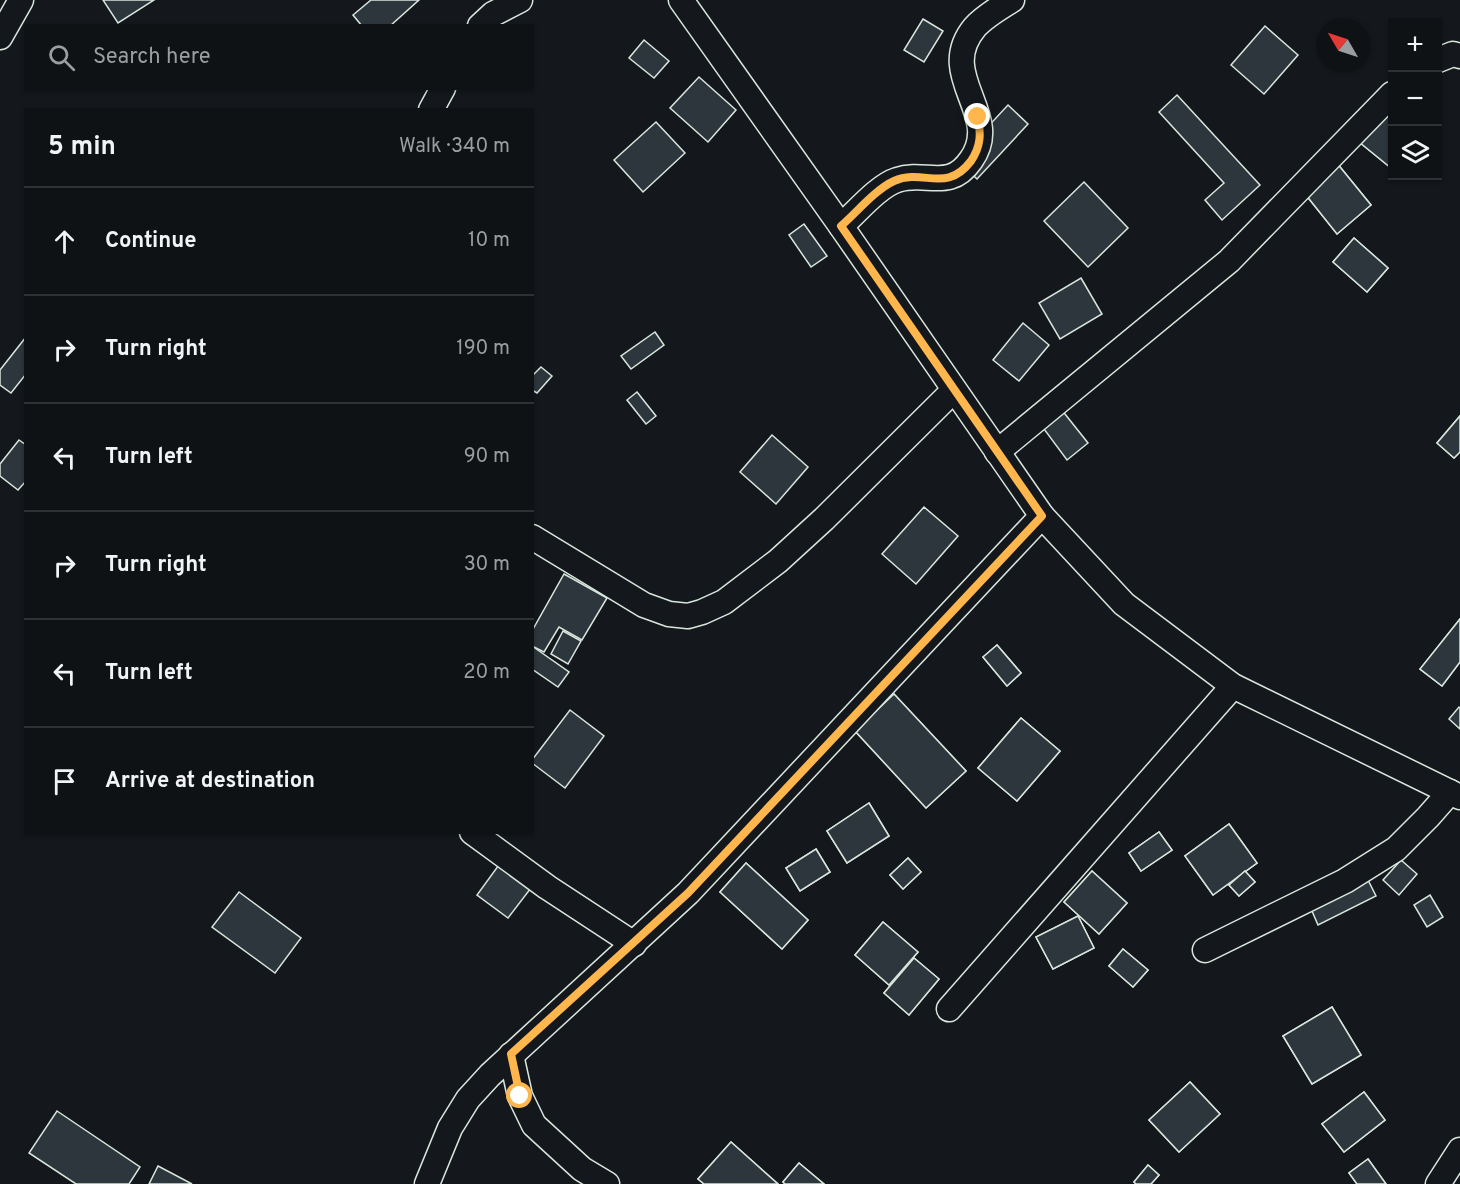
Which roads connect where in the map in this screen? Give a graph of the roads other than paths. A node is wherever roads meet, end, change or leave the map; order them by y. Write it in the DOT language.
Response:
graph roads {
  1 [pos="21,0"];
  2 [pos="520,0"];
  3 [pos="681,0"];
  4 [pos="1012,0"];
  5 [pos="482,24"];
  6 [pos="0,37"];
  7 [pos="1460,56"];
  8 [pos="1442,58"];
  9 [pos="442,90"];
  10 [pos="1388,98"];
  11 [pos="432,108"];
  12 [pos="841,226"];
  13 [pos="954,390"];
  14 [pos="997,452"];
  15 [pos="1042,516"];
  16 [pos="534,538"];
  17 [pos="1233,686"];
  18 [pos="1455,794"];
  19 [pos="475,834"];
  20 [pos="634,944"];
  21 [pos="1205,950"];
  22 [pos="949,1009"];
  23 [pos="511,1054"];
  24 [pos="1460,1150"];
  25 [pos="426,1184"];
  26 [pos="607,1184"];
  27 [pos="1438,1184"];
  1 -- 6 [label="street"];
  2 -- 5 [label="street"];
  3 -- 12 [label="street"];
  4 -- 12 [label="street"];
  7 -- 8 [label="street"];
  9 -- 11 [label="street"];
  10 -- 14 [label="street"];
  12 -- 13 [label="street"];
  13 -- 14 [label="street"];
  13 -- 16 [label="street"];
  14 -- 15 [label="street"];
  15 -- 17 [label="street"];
  15 -- 20 [label="street"];
  17 -- 18 [label="street"];
  17 -- 22 [label="street"];
  18 -- 21 [label="street"];
  19 -- 20 [label="street"];
  20 -- 23 [label="street"];
  23 -- 25 [label="street"];
  23 -- 26 [label="street"];
  24 -- 27 [label="street"];
}
